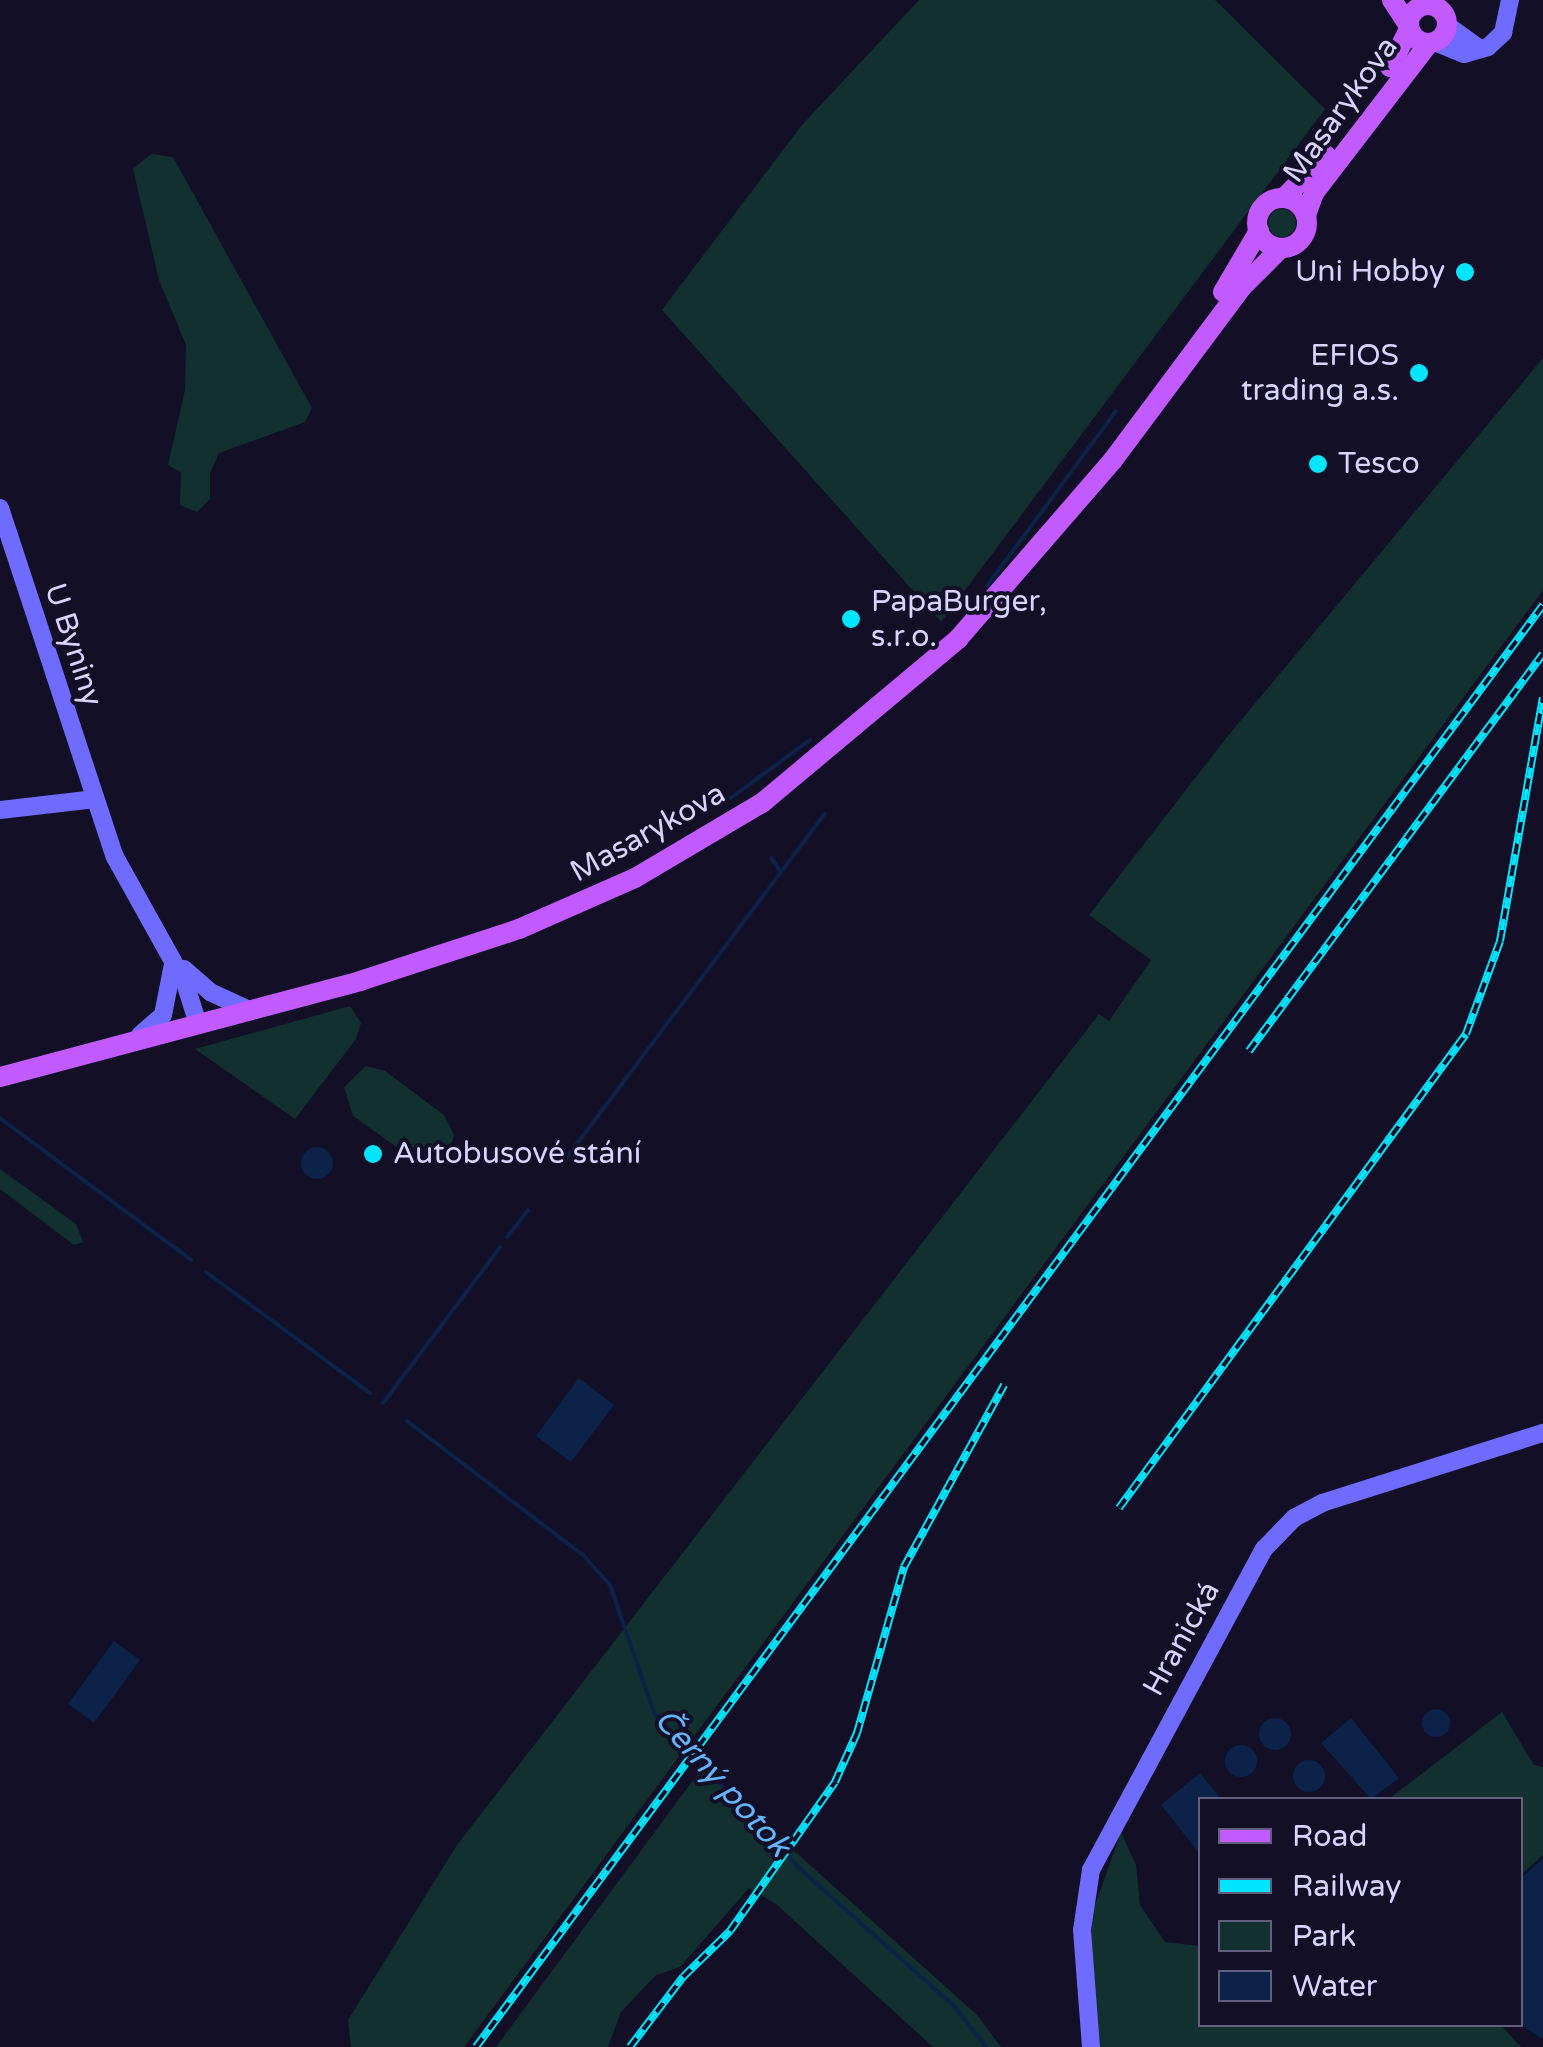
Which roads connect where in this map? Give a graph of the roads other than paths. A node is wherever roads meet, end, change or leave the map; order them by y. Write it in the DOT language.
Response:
graph roads {
  1 [pos="1392,0"];
  2 [pos="1457,0"];
  3 [pos="1510,0"];
  4 [pos="1433,17"];
  5 [pos="1409,27"];
  6 [pos="1284,198"];
  7 [pos="1306,215"];
  8 [pos="1259,231"];
  9 [pos="1281,248"];
  10 [pos="0,508"];
  11 [pos="1039,544"];
  12 [pos="94,798"];
  13 [pos="0,810"];
  14 [pos="173,958"];
  15 [pos="249,1010"];
  16 [pos="198,1024"];
  17 [pos="130,1041"];
  18 [pos="0,1077"];
  19 [pos="1543,1434"];
  20 [pos="1091,2047"];
  1 -- 5 [label="main road"];
  2 -- 4 [label="main road, Masarykova"];
  3 -- 4 [label="street"];
  4 -- 5 [label="main road, Masarykova"];
  4 -- 7 [label="main road, Masarykova"];
  5 -- 6 [label="main road, Masarykova"];
  6 -- 7 [label="main road, Masarykova"];
  6 -- 8 [label="main road, Masarykova"];
  7 -- 9 [label="main road, Masarykova"];
  8 -- 9 [label="main road"];
  8 -- 11 [label="main road, Masarykova"];
  9 -- 11 [label="main road, Masarykova"];
  10 -- 12 [label="street, U Byniny"];
  11 -- 15 [label="main road, Masarykova"];
  12 -- 13 [label="street"];
  12 -- 14 [label="street, U Byniny"];
  14 -- 15 [label="street"];
  14 -- 16 [label="street"];
  14 -- 17 [label="street"];
  15 -- 16 [label="main road, Masarykova"];
  16 -- 17 [label="main road, Masarykova"];
  17 -- 18 [label="main road, Masarykova"];
  19 -- 20 [label="street, Hranická"];
}
